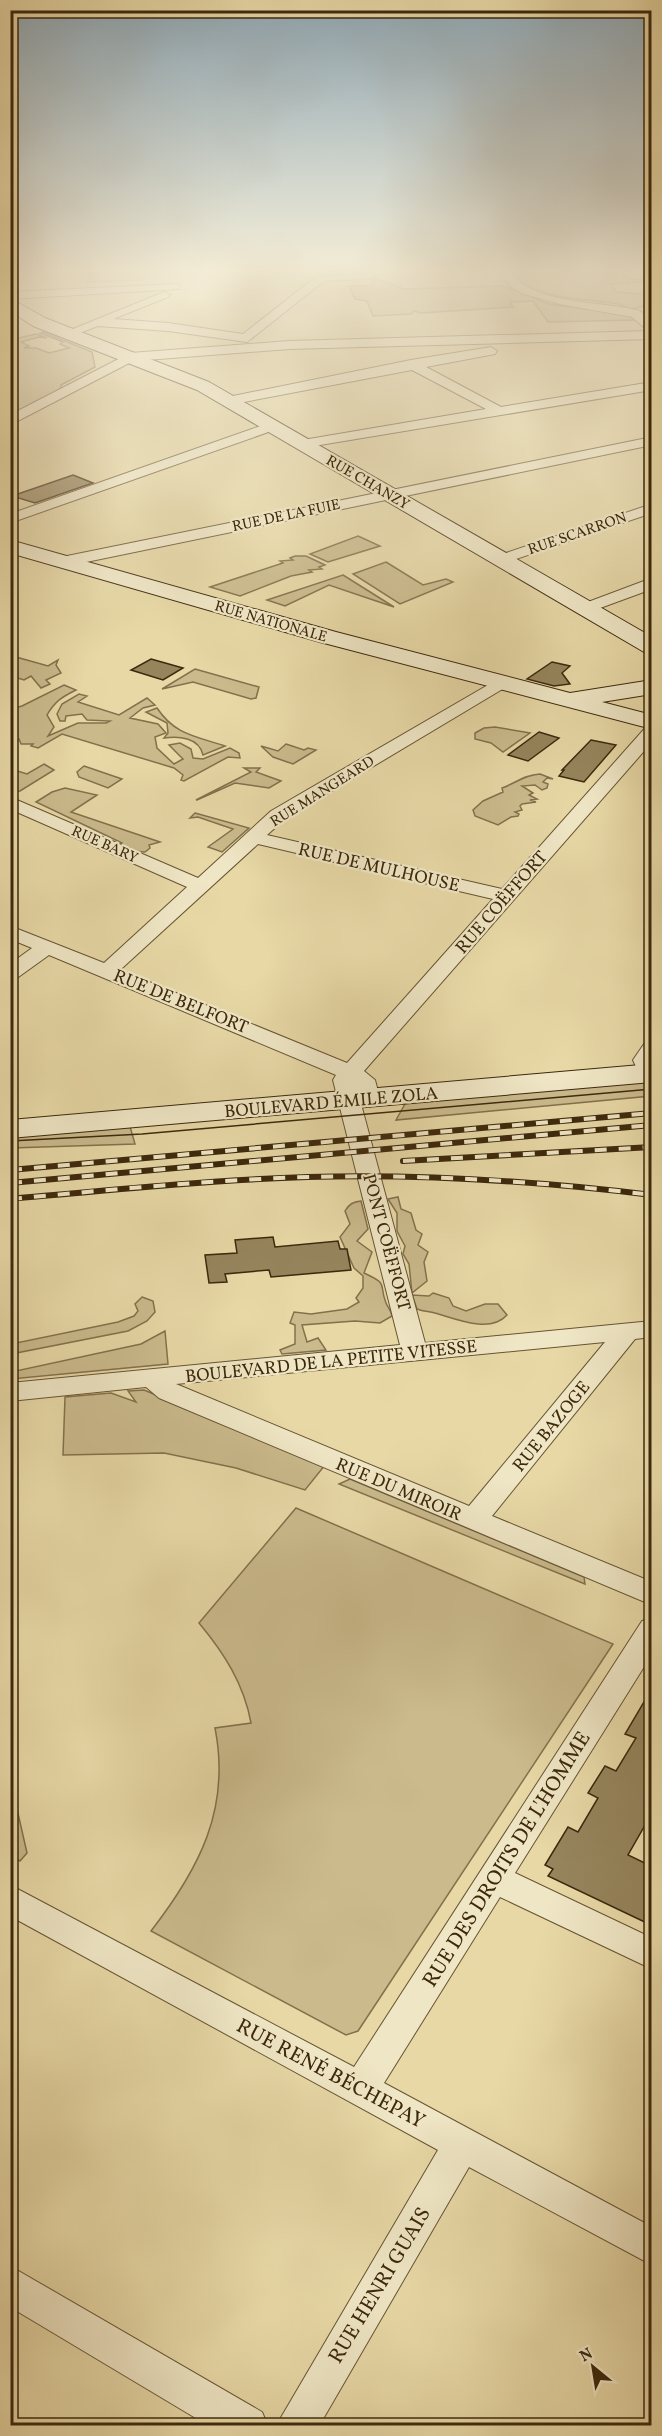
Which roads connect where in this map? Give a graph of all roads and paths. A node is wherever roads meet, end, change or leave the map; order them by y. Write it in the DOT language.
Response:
graph roads {
  1 [pos="74,387"];
  2 [pos="204,387"];
  3 [pos="305,387"];
  4 [pos="454,387"];
  5 [pos="647,387"];
  6 [pos="228,401"];
  7 [pos="499,411"];
  8 [pos="10,421"];
  9 [pos="272,426"];
  10 [pos="651,441"];
  11 [pos="302,444"];
  12 [pos="387,493"];
  13 [pos="651,508"];
  14 [pos="10,519"];
  15 [pos="10,546"];
  16 [pos="502,559"];
  17 [pos="62,562"];
  18 [pos="651,583"];
  19 [pos="586,608"];
  20 [pos="651,647"];
  21 [pos="500,683"];
  22 [pos="651,687"];
  23 [pos="574,702"];
  24 [pos="651,722"];
  25 [pos="651,730"];
  26 [pos="10,802"];
  27 [pos="253,837"];
  28 [pos="200,886"];
  29 [pos="506,896"];
  30 [pos="10,932"];
  31 [pos="47,947"];
  32 [pos="106,971"];
  33 [pos="10,974"];
  34 [pos="651,1065"];
  35 [pos="356,1091"];
  36 [pos="10,1129"];
  37 [pos="640,1330"];
  38 [pos="415,1352"];
  39 [pos="151,1378"];
  40 [pos="10,1392"];
  41 [pos="474,1520"];
  42 [pos="651,1594"];
  43 [pos="651,1629"];
  44 [pos="494,1879"];
  45 [pos="10,1899"];
  46 [pos="651,1954"];
  47 [pos="360,2089"];
  48 [pos="462,2144"];
  49 [pos="651,2247"];
  50 [pos="10,2285"];
  51 [pos="248,2426"];
  52 [pos="296,2426"];
  1 -- 8 [label="street"];
  2 -- 6 [label="main road, RUE CHANZY"];
  3 -- 6 [label="street"];
  4 -- 7 [label="street"];
  5 -- 7 [label="street"];
  6 -- 9 [label="main road, RUE CHANZY"];
  7 -- 11 [label="street"];
  9 -- 11 [label="main road, RUE CHANZY"];
  9 -- 14 [label="street"];
  10 -- 12 [label="street, RUE DE LA FUIE"];
  11 -- 12 [label="main road, RUE CHANZY"];
  12 -- 16 [label="main road, RUE CHANZY"];
  12 -- 17 [label="street, RUE DE LA FUIE"];
  13 -- 16 [label="street, RUE SCARRON"];
  15 -- 17 [label="main road, RUE NATIONALE"];
  16 -- 19 [label="main road, RUE CHANZY"];
  17 -- 21 [label="main road, RUE NATIONALE"];
  18 -- 19 [label="street"];
  19 -- 20 [label="main road, RUE CHANZY"];
  21 -- 23 [label="main road, RUE NATIONALE"];
  21 -- 27 [label="street, RUE MANGEARD"];
  22 -- 23 [label="main road"];
  23 -- 24 [label="main road, RUE NATIONALE"];
  25 -- 29 [label="street, RUE COËFFORT"];
  26 -- 28 [label="street, RUE BARY"];
  27 -- 28 [label="street, RUE MANGEARD"];
  27 -- 29 [label="street, RUE DE MULHOUSE"];
  28 -- 32 [label="street, RUE MANGEARD"];
  29 -- 35 [label="street, RUE COËFFORT"];
  30 -- 31 [label="street, RUE DE BELFORT"];
  31 -- 32 [label="street, RUE DE BELFORT"];
  31 -- 33 [label="street"];
  32 -- 35 [label="street, RUE DE BELFORT"];
  34 -- 35 [label="main road, BOULEVARD ÉMILE ZOLA"];
  35 -- 36 [label="main road, BOULEVARD ÉMILE ZOLA"];
  35 -- 38 [label="street, PONT COËFFORT"];
  37 -- 38 [label="street, BOULEVARD DE LA PETITE VITESSE"];
  37 -- 41 [label="street, RUE BAZOGE"];
  38 -- 39 [label="street, BOULEVARD DE LA PETITE VITESSE"];
  39 -- 40 [label="street, BOULEVARD DE LA PETITE VITESSE"];
  39 -- 41 [label="street, RUE DU MIROIR"];
  41 -- 42 [label="street, RUE DU MIROIR"];
  43 -- 44 [label="street, RUE DES DROITS DE L'HOMME"];
  44 -- 46 [label="street"];
  44 -- 47 [label="street, RUE DES DROITS DE L'HOMME"];
  45 -- 47 [label="street, RUE RENÉ BÉCHEPAY"];
  47 -- 48 [label="street, RUE RENÉ BÉCHEPAY"];
  48 -- 49 [label="street, RUE RENÉ BÉCHEPAY"];
  48 -- 52 [label="street, RUE HENRI GUAIS"];
  50 -- 51 [label="street"];
}
